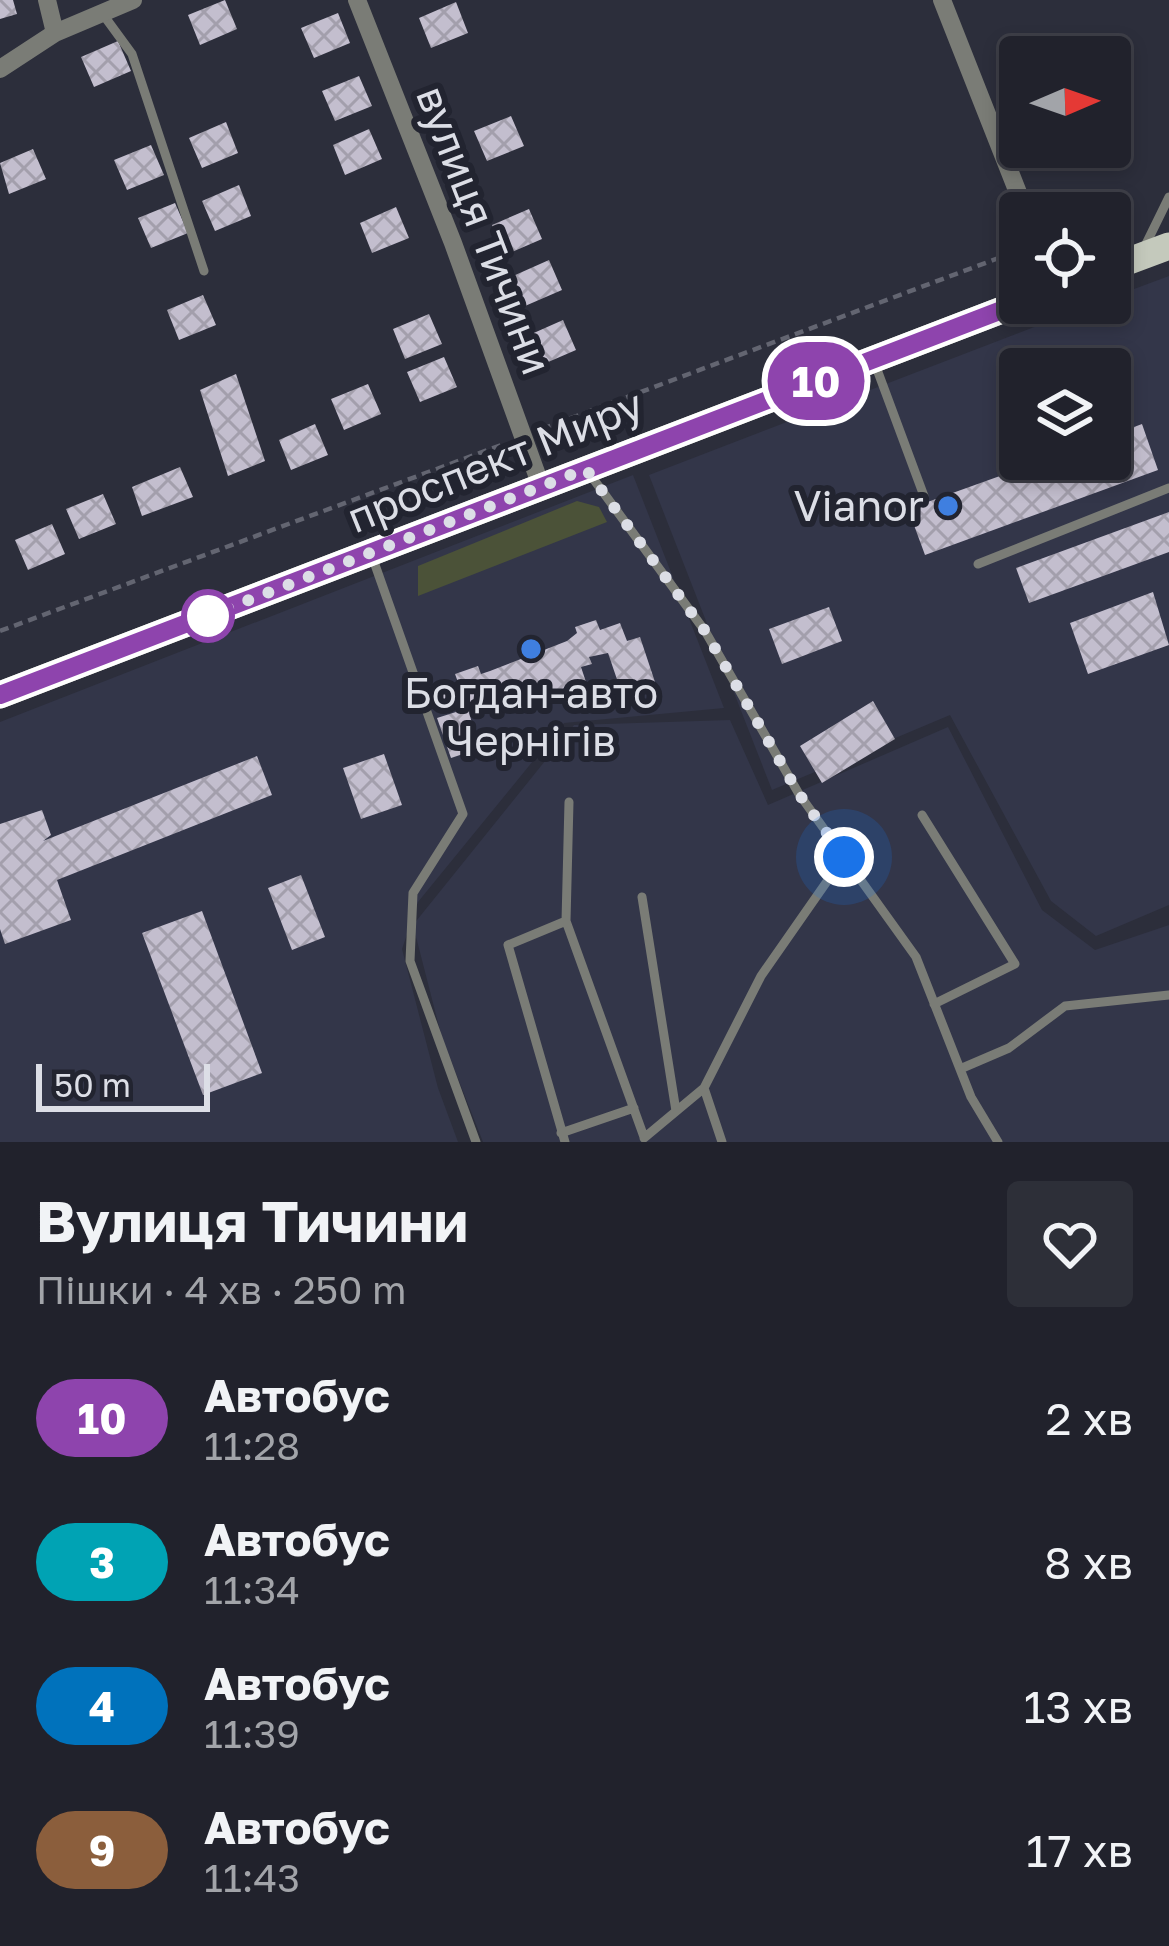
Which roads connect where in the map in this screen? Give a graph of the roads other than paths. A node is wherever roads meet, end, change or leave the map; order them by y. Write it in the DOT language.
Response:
graph roads {
  1 [pos="47,0"];
  2 [pos="134,0"];
  3 [pos="357,0"];
  4 [pos="942,0"];
  5 [pos="102,13"];
  6 [pos="55,33"];
  7 [pos="0,69"];
  8 [pos="1018,192"];
  9 [pos="1169,197"];
  10 [pos="1169,246"];
  11 [pos="1139,256"];
  12 [pos="1131,259"];
  13 [pos="204,271"];
  14 [pos="999,311"];
  15 [pos="873,359"];
  16 [pos="586,469"];
  17 [pos="541,486"];
  18 [pos="1169,488"];
  19 [pos="924,496"];
  20 [pos="372,555"];
  21 [pos="978,564"];
  22 [pos="0,695"];
  23 [pos="569,802"];
  24 [pos="922,815"];
  25 [pos="844,857"];
  26 [pos="642,897"];
  27 [pos="566,920"];
  28 [pos="1169,995"];
  29 [pos="934,1004"];
  30 [pos="960,1069"];
  31 [pos="704,1088"];
  32 [pos="634,1108"];
  33 [pos="676,1111"];
  34 [pos="563,1137"];
  35 [pos="645,1139"];
  36 [pos="476,1142"];
  37 [pos="722,1142"];
  38 [pos="998,1142"];
  1 -- 6 [label="street"];
  2 -- 5 [label="street"];
  3 -- 17 [label="street, вулиця Тичини"];
  4 -- 8 [label="street"];
  5 -- 6 [label="street"];
  5 -- 13 [label="lane"];
  6 -- 7 [label="street"];
  9 -- 11 [label="lane"];
  10 -- 11 [label="main road"];
  11 -- 12 [label="main road"];
  14 -- 15 [label="main road, проспект Миру"];
  15 -- 16 [label="main road, проспект Миру"];
  15 -- 19 [label="lane"];
  16 -- 17 [label="main road, проспект Миру"];
  16 -- 25 [label="lane"];
  17 -- 20 [label="main road, проспект Миру"];
  18 -- 21 [label="lane"];
  20 -- 22 [label="main road, проспект Миру"];
  20 -- 36 [label="lane"];
  23 -- 27 [label="lane"];
  24 -- 29 [label="lane"];
  25 -- 29 [label="lane"];
  25 -- 31 [label="lane"];
  26 -- 33 [label="lane"];
  27 -- 32 [label="lane"];
  27 -- 34 [label="lane"];
  28 -- 30 [label="lane"];
  29 -- 30 [label="lane"];
  30 -- 38 [label="lane"];
  31 -- 33 [label="lane"];
  31 -- 37 [label="lane"];
  32 -- 34 [label="lane"];
  32 -- 35 [label="lane"];
  33 -- 35 [label="lane"];
}
